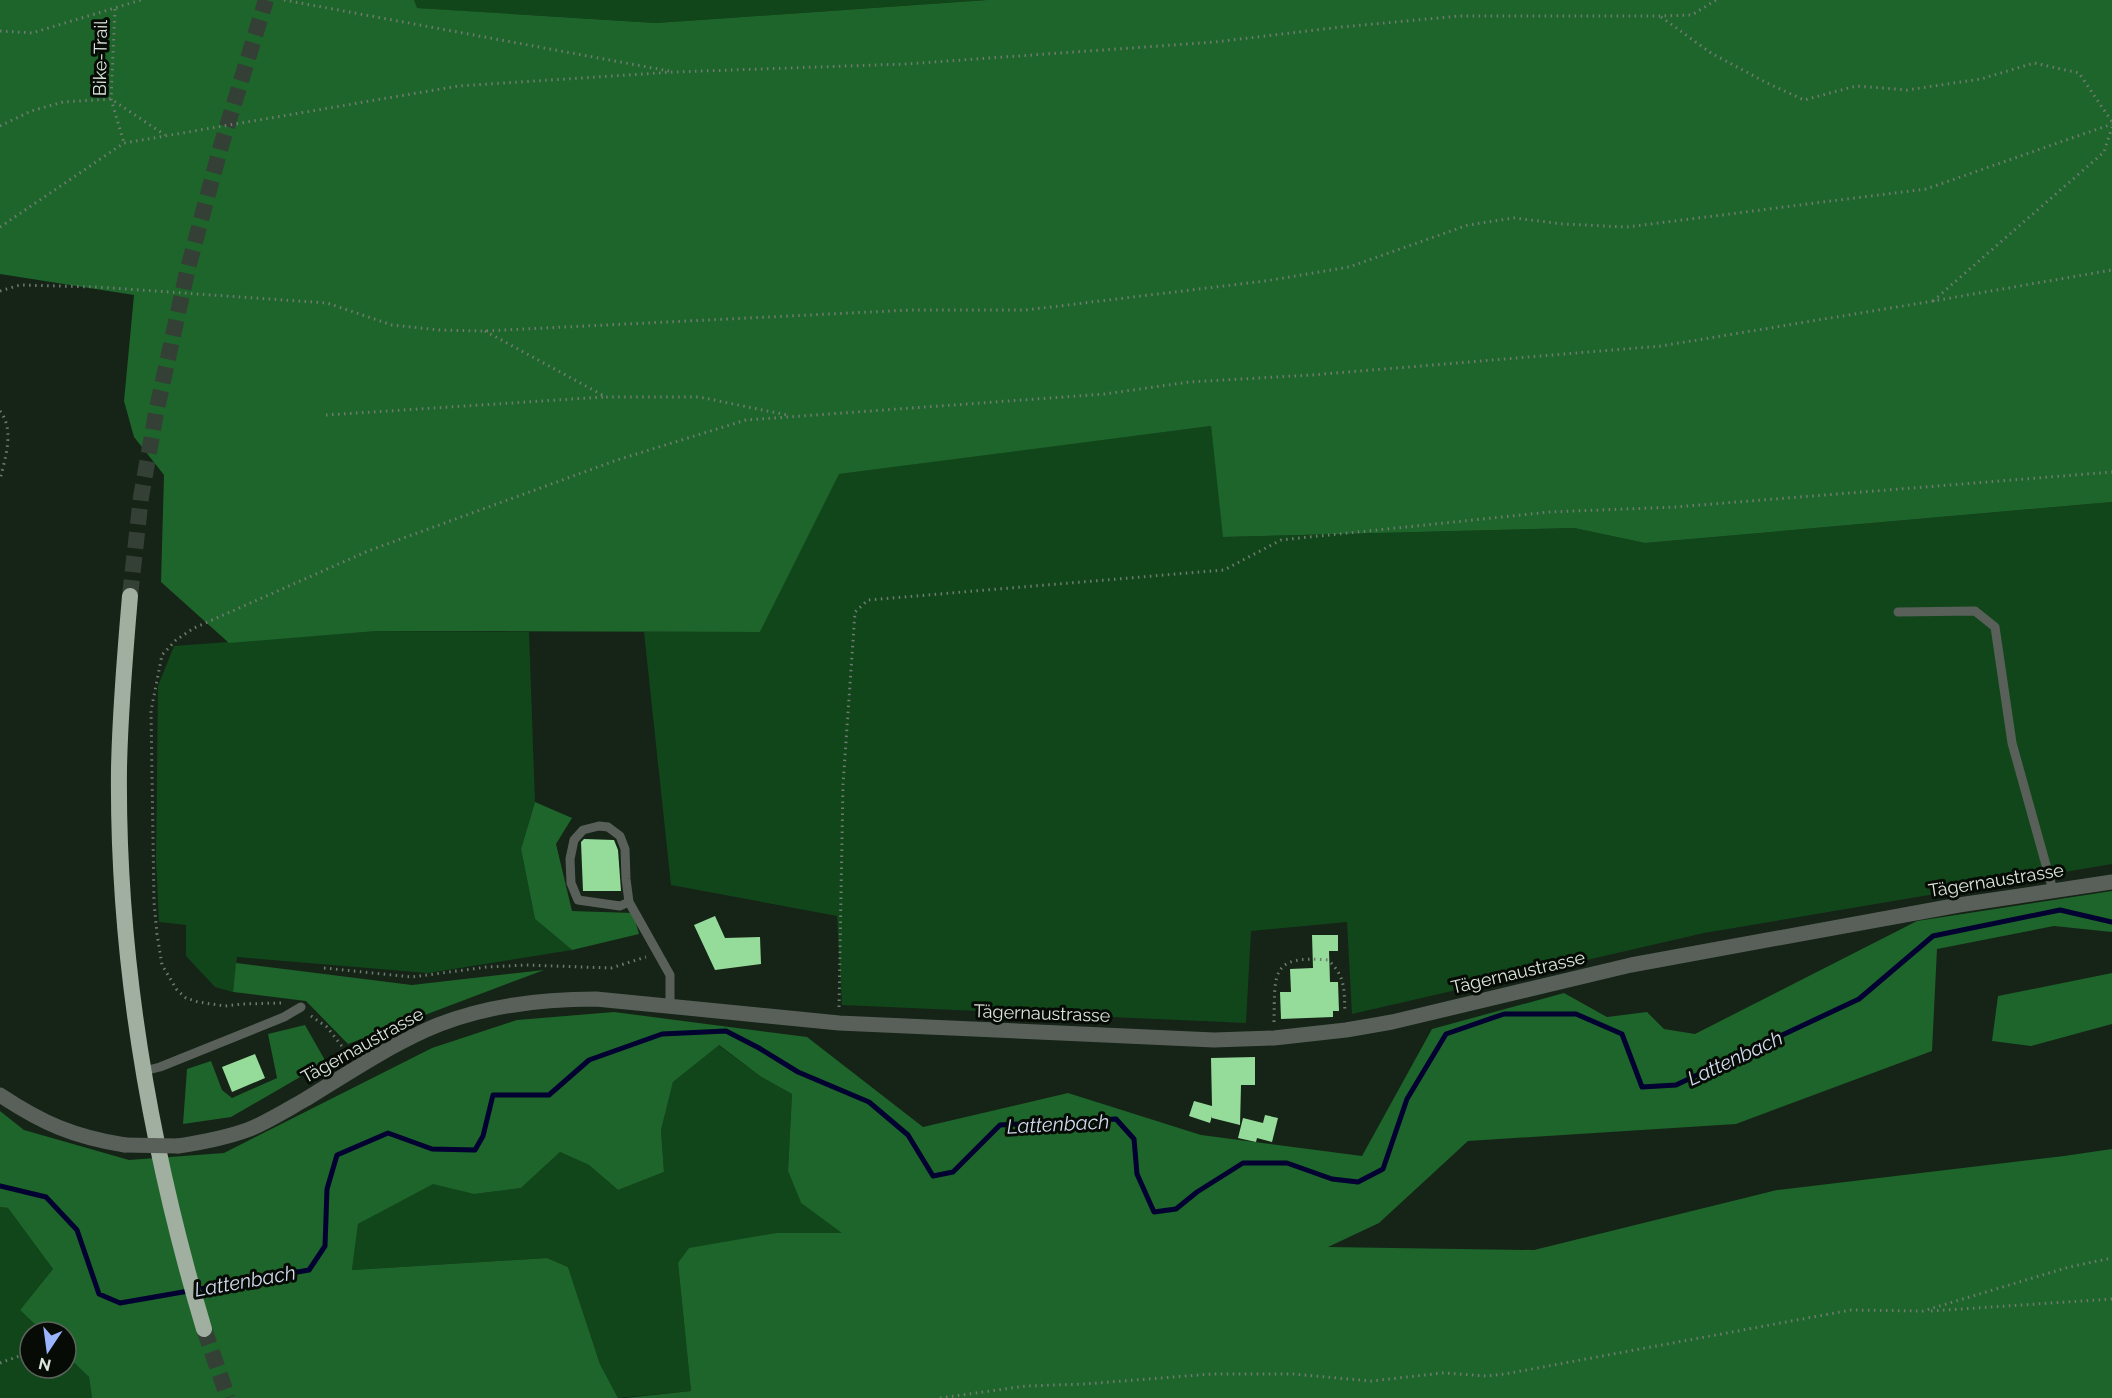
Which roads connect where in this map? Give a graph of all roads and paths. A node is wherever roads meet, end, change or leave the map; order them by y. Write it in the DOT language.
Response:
graph roads {
  1 [pos="141,0"];
  2 [pos="284,0"];
  3 [pos="1716,0"];
  4 [pos="115,8"];
  5 [pos="1659,16"];
  6 [pos="0,31"];
  7 [pos="674,72"];
  8 [pos="111,99"];
  9 [pos="2112,124"];
  10 [pos="0,126"];
  11 [pos="167,136"];
  12 [pos="124,143"];
  13 [pos="0,227"];
  14 [pos="2112,270"];
  15 [pos="0,291"];
  16 [pos="1933,301"];
  17 [pos="484,331"];
  18 [pos="606,397"];
  19 [pos="0,411"];
  20 [pos="326,415"];
  21 [pos="792,416"];
  22 [pos="2112,472"];
  23 [pos="0,480"];
  24 [pos="130,596"];
  25 [pos="1898,612"];
  26 [pos="2112,882"];
  27 [pos="2053,890"];
  28 [pos="630,902"];
  29 [pos="662,960"];
  30 [pos="324,968"];
  31 [pos="670,1006"];
  32 [pos="301,1007"];
  33 [pos="839,1023"];
  34 [pos="1346,1030"];
  35 [pos="1274,1038"];
  36 [pos="356,1069"];
  37 [pos="144,1071"];
  38 [pos="0,1095"];
  39 [pos="2112,1258"];
  40 [pos="2112,1299"];
  41 [pos="1923,1311"];
  42 [pos="204,1329"];
  43 [pos="18,1356"];
  44 [pos="0,1363"];
  45 [pos="939,1398"];
  1 -- 4 [label="path"];
  2 -- 7 [label="path"];
  3 -- 5 [label="path"];
  4 -- 6 [label="path"];
  4 -- 8 [label="path, Bike-Trail"];
  5 -- 7 [label="path"];
  5 -- 9 [label="path"];
  7 -- 11 [label="path"];
  8 -- 10 [label="path"];
  8 -- 11 [label="path"];
  8 -- 12 [label="path, Bike-Trail"];
  9 -- 16 [label="path"];
  9 -- 17 [label="path"];
  11 -- 12 [label="path"];
  12 -- 13 [label="path"];
  14 -- 16 [label="path"];
  15 -- 17 [label="path"];
  16 -- 21 [label="path"];
  17 -- 18 [label="path"];
  18 -- 20 [label="path"];
  18 -- 21 [label="path"];
  19 -- 23 [label="path"];
  21 -- 32 [label="path"];
  22 -- 33 [label="path"];
  24 -- 37 [label="highway"];
  25 -- 27 [label="lane"];
  26 -- 27 [label="street, Tägernaustrasse"];
  27 -- 34 [label="street, Tägernaustrasse"];
  28 -- 28 [label="lane"];
  28 -- 29 [label="lane"];
  29 -- 30 [label="path"];
  29 -- 31 [label="lane"];
  31 -- 33 [label="street, Tägernaustrasse"];
  31 -- 36 [label="street, Tägernaustrasse"];
  32 -- 36 [label="path"];
  32 -- 37 [label="lane"];
  33 -- 35 [label="street, Tägernaustrasse"];
  34 -- 35 [label="street, Tägernaustrasse"];
  34 -- 35 [label="path"];
  36 -- 38 [label="street, Tägernaustrasse, bridge"];
  37 -- 42 [label="highway"];
  39 -- 41 [label="path"];
  40 -- 41 [label="path"];
  41 -- 45 [label="path"];
  43 -- 44 [label="path"];
}
